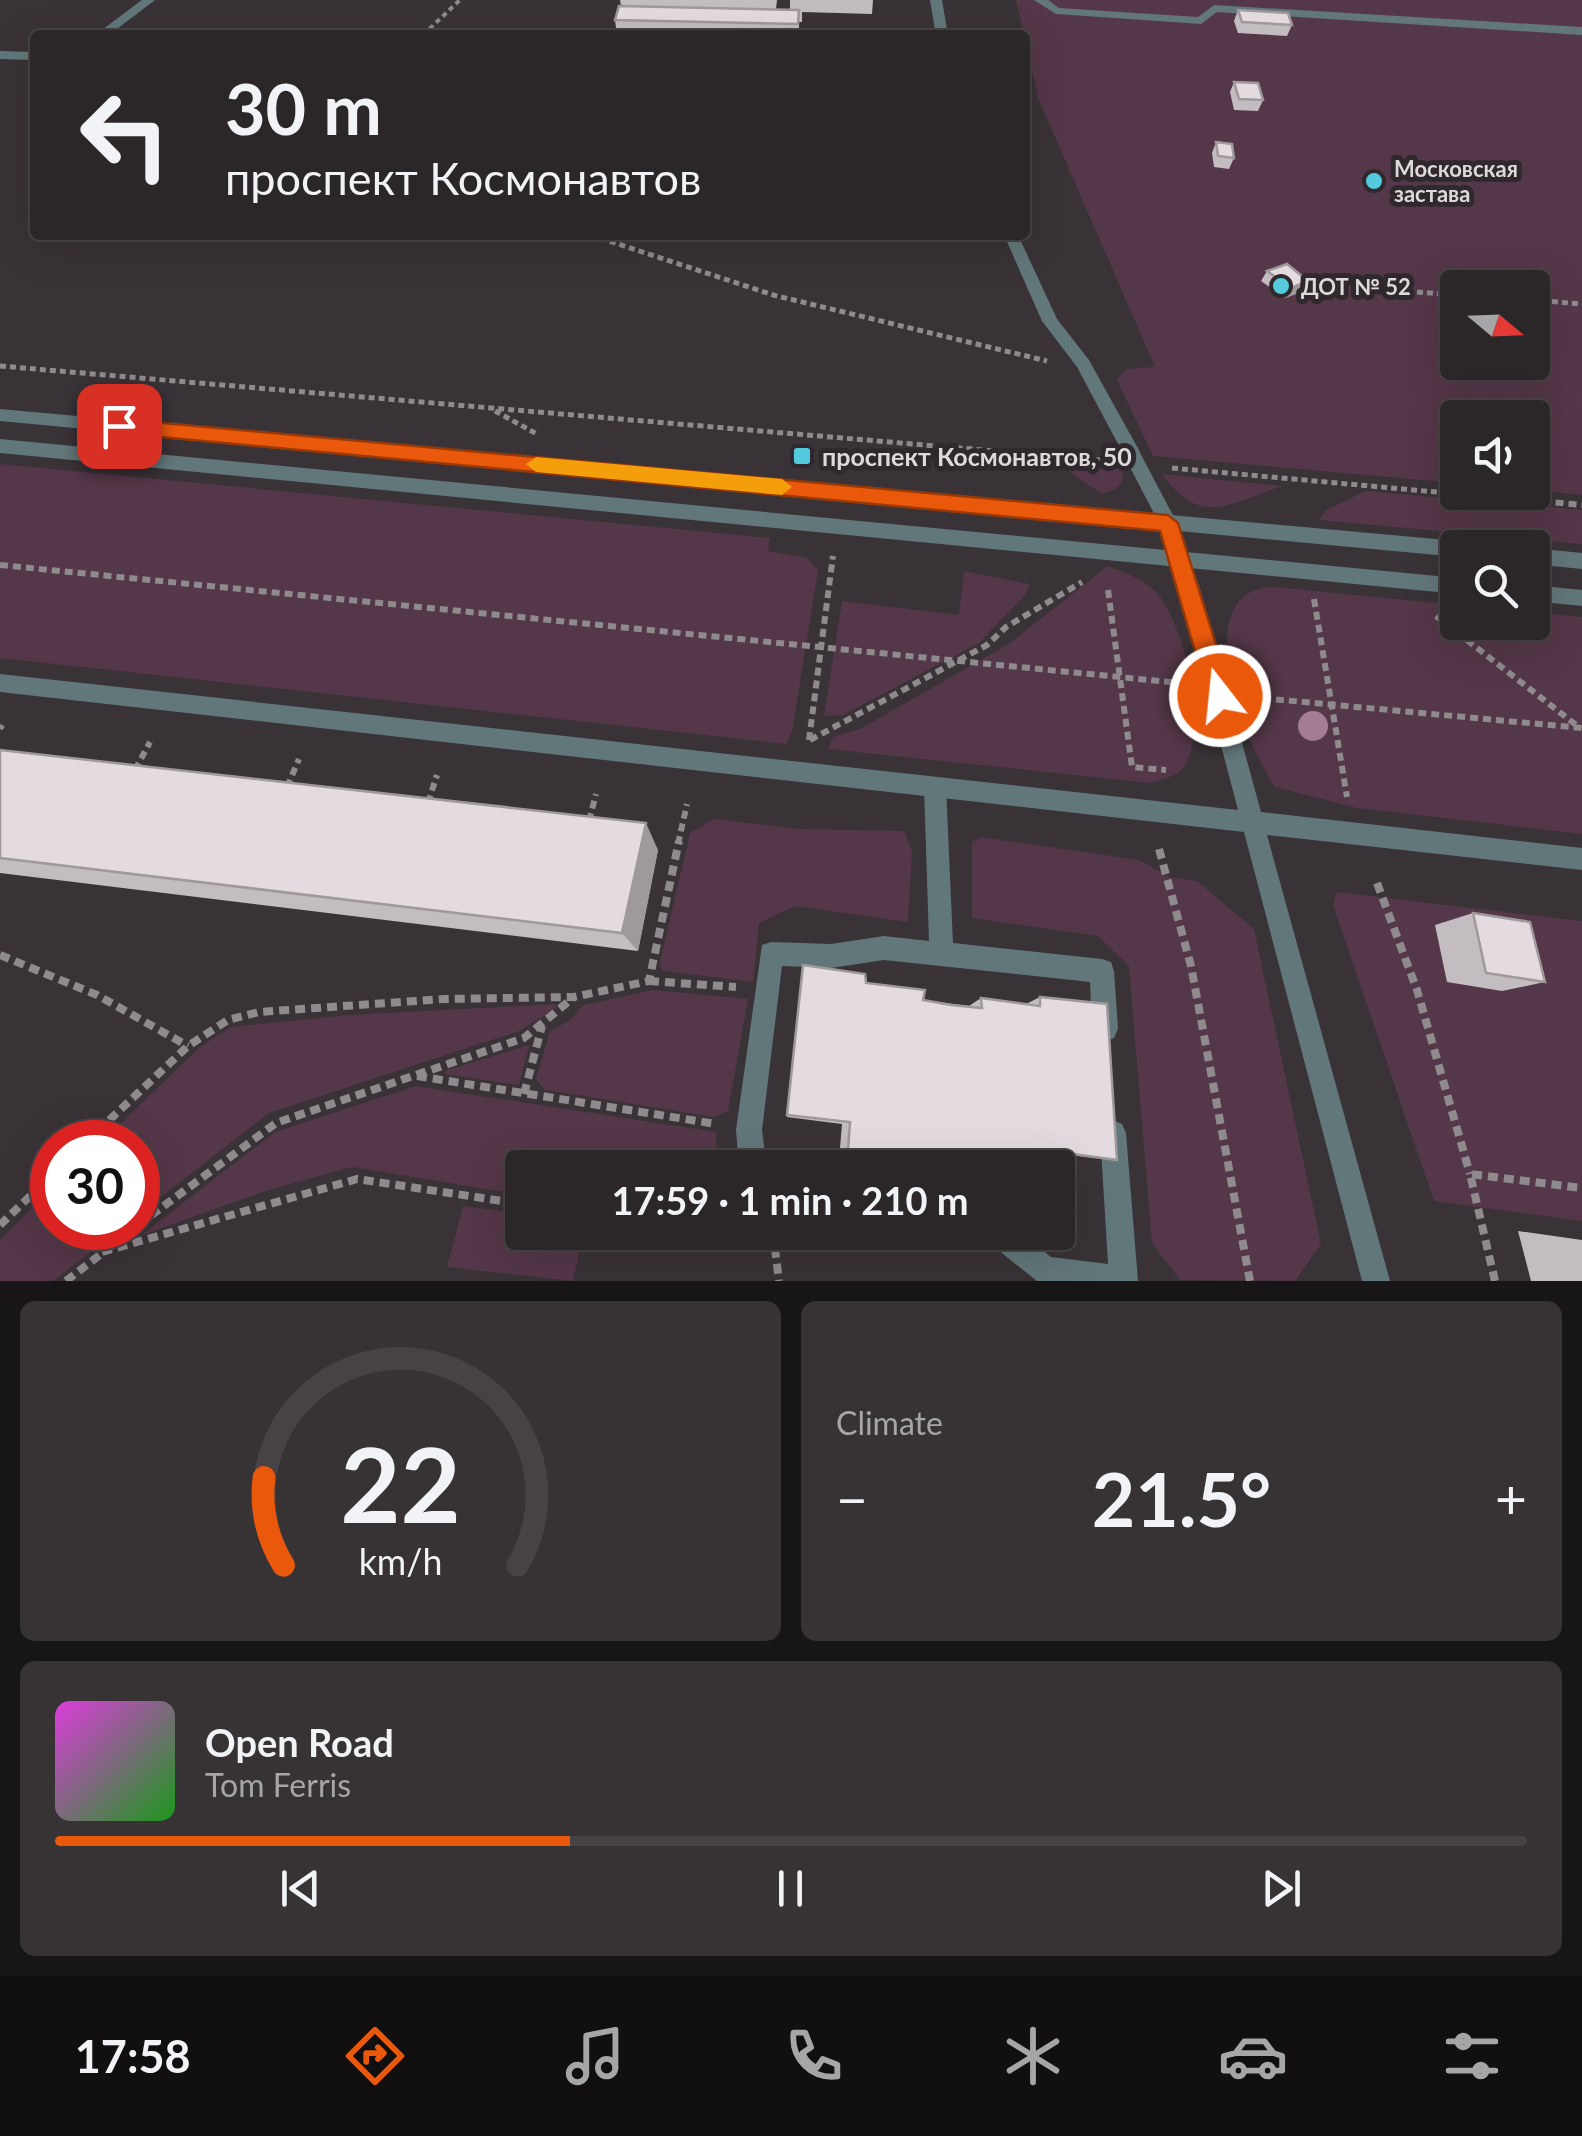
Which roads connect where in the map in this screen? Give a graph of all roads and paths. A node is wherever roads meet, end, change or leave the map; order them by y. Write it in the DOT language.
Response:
graph roads {
  1 [pos="149,0"];
  2 [pos="460,0"];
  3 [pos="936,0"];
  4 [pos="1040,0"];
  5 [pos="1210,4"];
  6 [pos="108,30"];
  7 [pos="427,30"];
  8 [pos="941,30"];
  9 [pos="1582,30"];
  10 [pos="0,55"];
  11 [pos="30,56"];
  12 [pos="607,240"];
  13 [pos="1013,240"];
  14 [pos="1417,292"];
  15 [pos="1440,293"];
  16 [pos="1550,301"];
  17 [pos="1582,304"];
  18 [pos="1083,364"];
  19 [pos="0,366"];
  20 [pos="490,408"];
  21 [pos="0,415"];
  22 [pos="548,441"];
  23 [pos="0,446"];
  24 [pos="1136,459"];
  25 [pos="1582,505"];
  26 [pos="1168,523"];
  27 [pos="1440,547"];
  28 [pos="847,555"];
  29 [pos="1550,558"];
  30 [pos="1180,559"];
  31 [pos="1582,561"];
  32 [pos="0,565"];
  33 [pos="1064,579"];
  34 [pos="1440,584"];
  35 [pos="1108,590"];
  36 [pos="1550,595"];
  37 [pos="1301,596"];
  38 [pos="1582,598"];
  39 [pos="1428,610"];
  40 [pos="818,650"];
  41 [pos="952,661"];
  42 [pos="1119,678"];
  43 [pos="0,683"];
  44 [pos="1179,683"];
  45 [pos="1244,697"];
  46 [pos="1328,704"];
  47 [pos="1582,729"];
  48 [pos="150,742"];
  49 [pos="299,760"];
  50 [pos="1166,770"];
  51 [pos="133,774"];
  52 [pos="437,776"];
  53 [pos="936,787"];
  54 [pos="285,791"];
  55 [pos="596,794"];
  56 [pos="1347,797"];
  57 [pos="688,804"];
  58 [pos="426,807"];
  59 [pos="1250,821"];
  60 [pos="588,826"];
  61 [pos="1158,850"];
  62 [pos="1582,859"];
  63 [pos="1376,883"];
  64 [pos="940,952"];
  65 [pos="0,956"];
  66 [pos="649,981"];
  67 [pos="767,990"];
  68 [pos="574,998"];
  69 [pos="542,1024"];
  70 [pos="188,1046"];
  71 [pos="1107,1049"];
  72 [pos="416,1076"];
  73 [pos="524,1094"];
  74 [pos="1111,1106"];
  75 [pos="109,1120"];
  76 [pos="749,1130"];
  77 [pos="751,1150"];
  78 [pos="1470,1174"];
  79 [pos="1582,1188"];
  80 [pos="30,1196"];
  81 [pos="505,1201"];
  82 [pos="160,1209"];
  83 [pos="0,1225"];
  84 [pos="105,1250"];
  85 [pos="775,1250"];
  86 [pos="1020,1250"];
  87 [pos="102,1252"];
  88 [pos="66,1281"];
  89 [pos="779,1281"];
  90 [pos="1123,1281"];
  91 [pos="1250,1281"];
  92 [pos="1376,1281"];
  93 [pos="1495,1281"];
  1 -- 6 [label="street"];
  2 -- 7 [label="path"];
  3 -- 8 [label="street"];
  4 -- 5 [label="street"];
  5 -- 9 [label="street"];
  10 -- 11 [label="street"];
  12 -- 18 [label="path"];
  13 -- 18 [label="street"];
  14 -- 15 [label="path"];
  16 -- 17 [label="path"];
  18 -- 24 [label="street"];
  19 -- 20 [label="path"];
  20 -- 22 [label="path"];
  20 -- 24 [label="path"];
  21 -- 26 [label="street"];
  23 -- 30 [label="street"];
  24 -- 25 [label="path"];
  24 -- 26 [label="street"];
  26 -- 27 [label="street"];
  26 -- 30 [label="street"];
  28 -- 40 [label="path"];
  29 -- 31 [label="street"];
  30 -- 34 [label="street"];
  30 -- 59 [label="street"];
  32 -- 40 [label="path"];
  33 -- 41 [label="path"];
  35 -- 42 [label="path"];
  36 -- 38 [label="street"];
  37 -- 46 [label="path"];
  39 -- 47 [label="path"];
  40 -- 41 [label="path"];
  40 -- 41 [label="path"];
  41 -- 42 [label="path"];
  42 -- 44 [label="path"];
  42 -- 50 [label="path"];
  43 -- 53 [label="street"];
  45 -- 46 [label="path"];
  46 -- 47 [label="path"];
  46 -- 56 [label="path"];
  48 -- 51 [label="path"];
  49 -- 54 [label="path"];
  52 -- 58 [label="path"];
  53 -- 59 [label="street"];
  53 -- 64 [label="street"];
  55 -- 60 [label="path"];
  57 -- 66 [label="path"];
  59 -- 62 [label="street"];
  59 -- 92 [label="street"];
  61 -- 91 [label="path"];
  63 -- 78 [label="path"];
  64 -- 67 [label="street"];
  64 -- 71 [label="street"];
  65 -- 70 [label="path"];
  66 -- 67 [label="path"];
  66 -- 68 [label="path"];
  67 -- 76 [label="street"];
  68 -- 69 [label="path"];
  68 -- 70 [label="path"];
  69 -- 72 [label="path"];
  69 -- 73 [label="path"];
  70 -- 75 [label="path"];
  72 -- 73 [label="path"];
  72 -- 82 [label="path"];
  73 -- 76 [label="path"];
  74 -- 90 [label="street"];
  76 -- 77 [label="street"];
  78 -- 79 [label="path"];
  78 -- 93 [label="path"];
  80 -- 83 [label="path"];
  81 -- 87 [label="path"];
  84 -- 87 [label="path"];
  85 -- 89 [label="path"];
  86 -- 90 [label="street"];
  87 -- 88 [label="path"];
}
